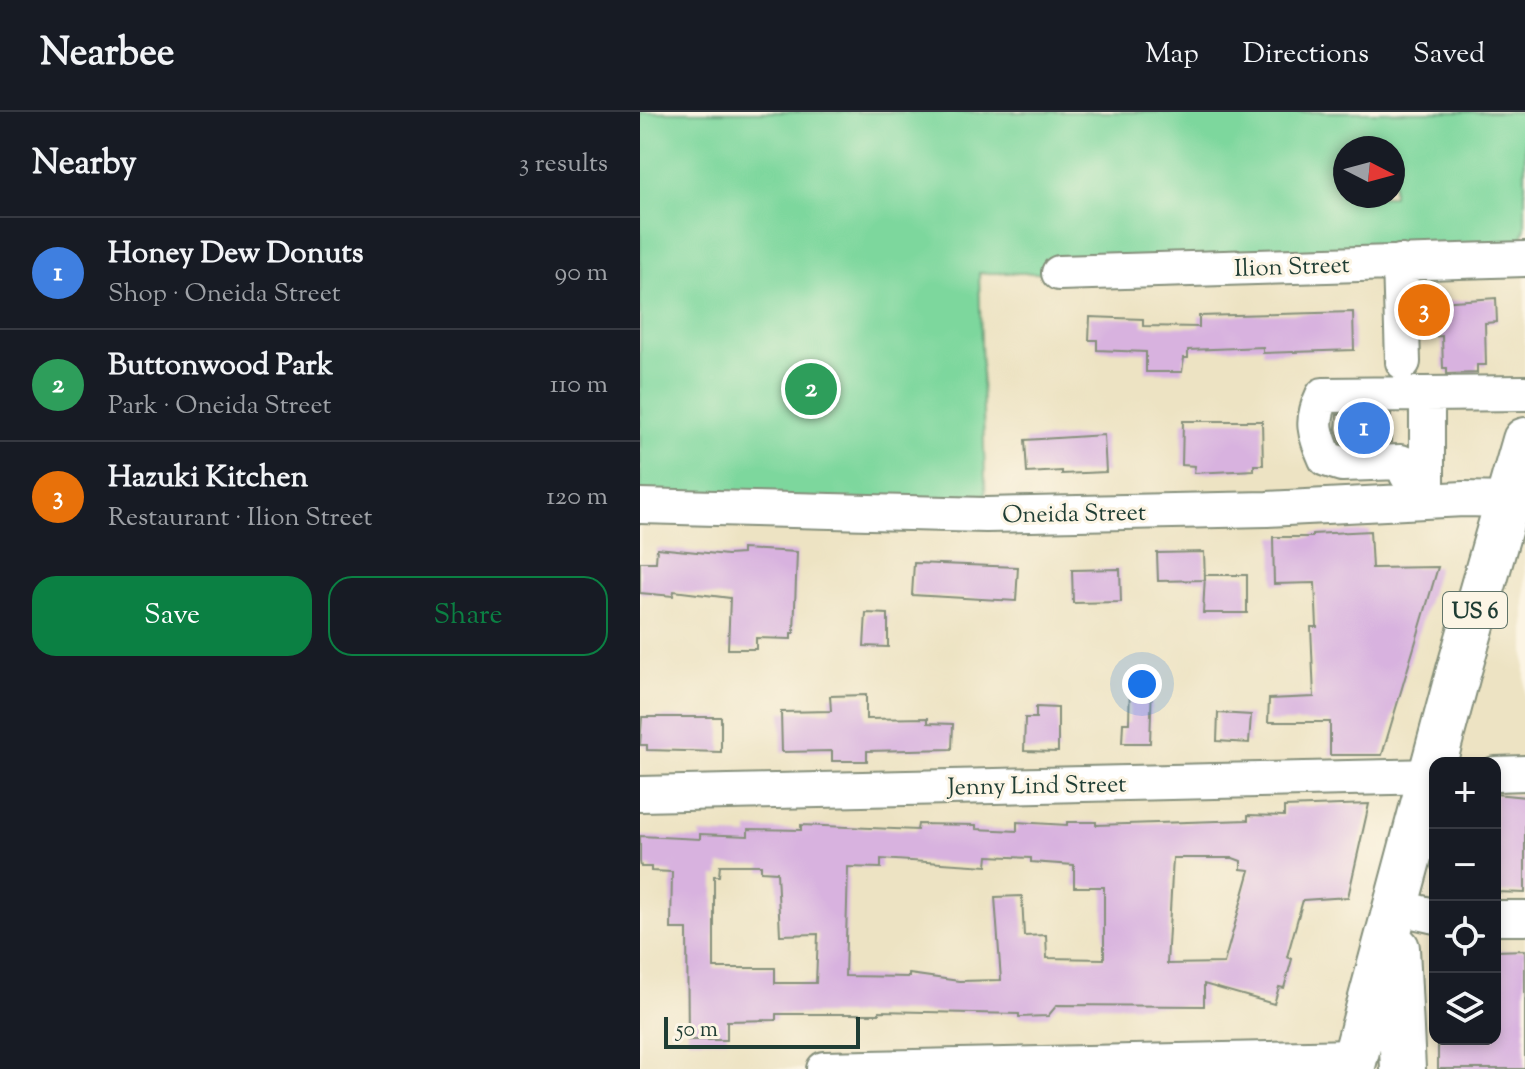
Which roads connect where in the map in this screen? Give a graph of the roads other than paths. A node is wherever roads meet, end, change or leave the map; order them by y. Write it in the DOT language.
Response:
graph roads {
  1 [pos="1525,259"];
  2 [pos="1400,262"];
  3 [pos="1059,273"];
  4 [pos="1403,362"];
  5 [pos="1525,393"];
  6 [pos="1427,394"];
  7 [pos="1524,436"];
  8 [pos="1420,483"];
  9 [pos="1507,500"];
  10 [pos="640,506"];
  11 [pos="1438,757"];
  12 [pos="1525,773"];
  13 [pos="1501,774"];
  14 [pos="1429,776"];
  15 [pos="640,794"];
  16 [pos="1429,806"];
  17 [pos="1415,912"];
  18 [pos="1501,918"];
  19 [pos="1525,918"];
  20 [pos="1353,1063"];
  21 [pos="824,1069"];
  22 [pos="1403,1069"];
  1 -- 2 [label="street, Ilion Street"];
  2 -- 3 [label="street, Ilion Street"];
  2 -- 4 [label="street"];
  5 -- 6 [label="street"];
  6 -- 8 [label="street"];
  6 -- 8 [label="street"];
  7 -- 9 [label="main road, US 6"];
  8 -- 9 [label="street, Oneida Street"];
  8 -- 10 [label="street, Oneida Street"];
  9 -- 11 [label="main road, US 6"];
  12 -- 13 [label="street"];
  14 -- 15 [label="street, Jenny Lind Street"];
  16 -- 17 [label="main road, US 6"];
  17 -- 20 [label="main road, US 6"];
  17 -- 22 [label="main road, US 6"];
  18 -- 19 [label="street"];
  20 -- 21 [label="street"];
}
